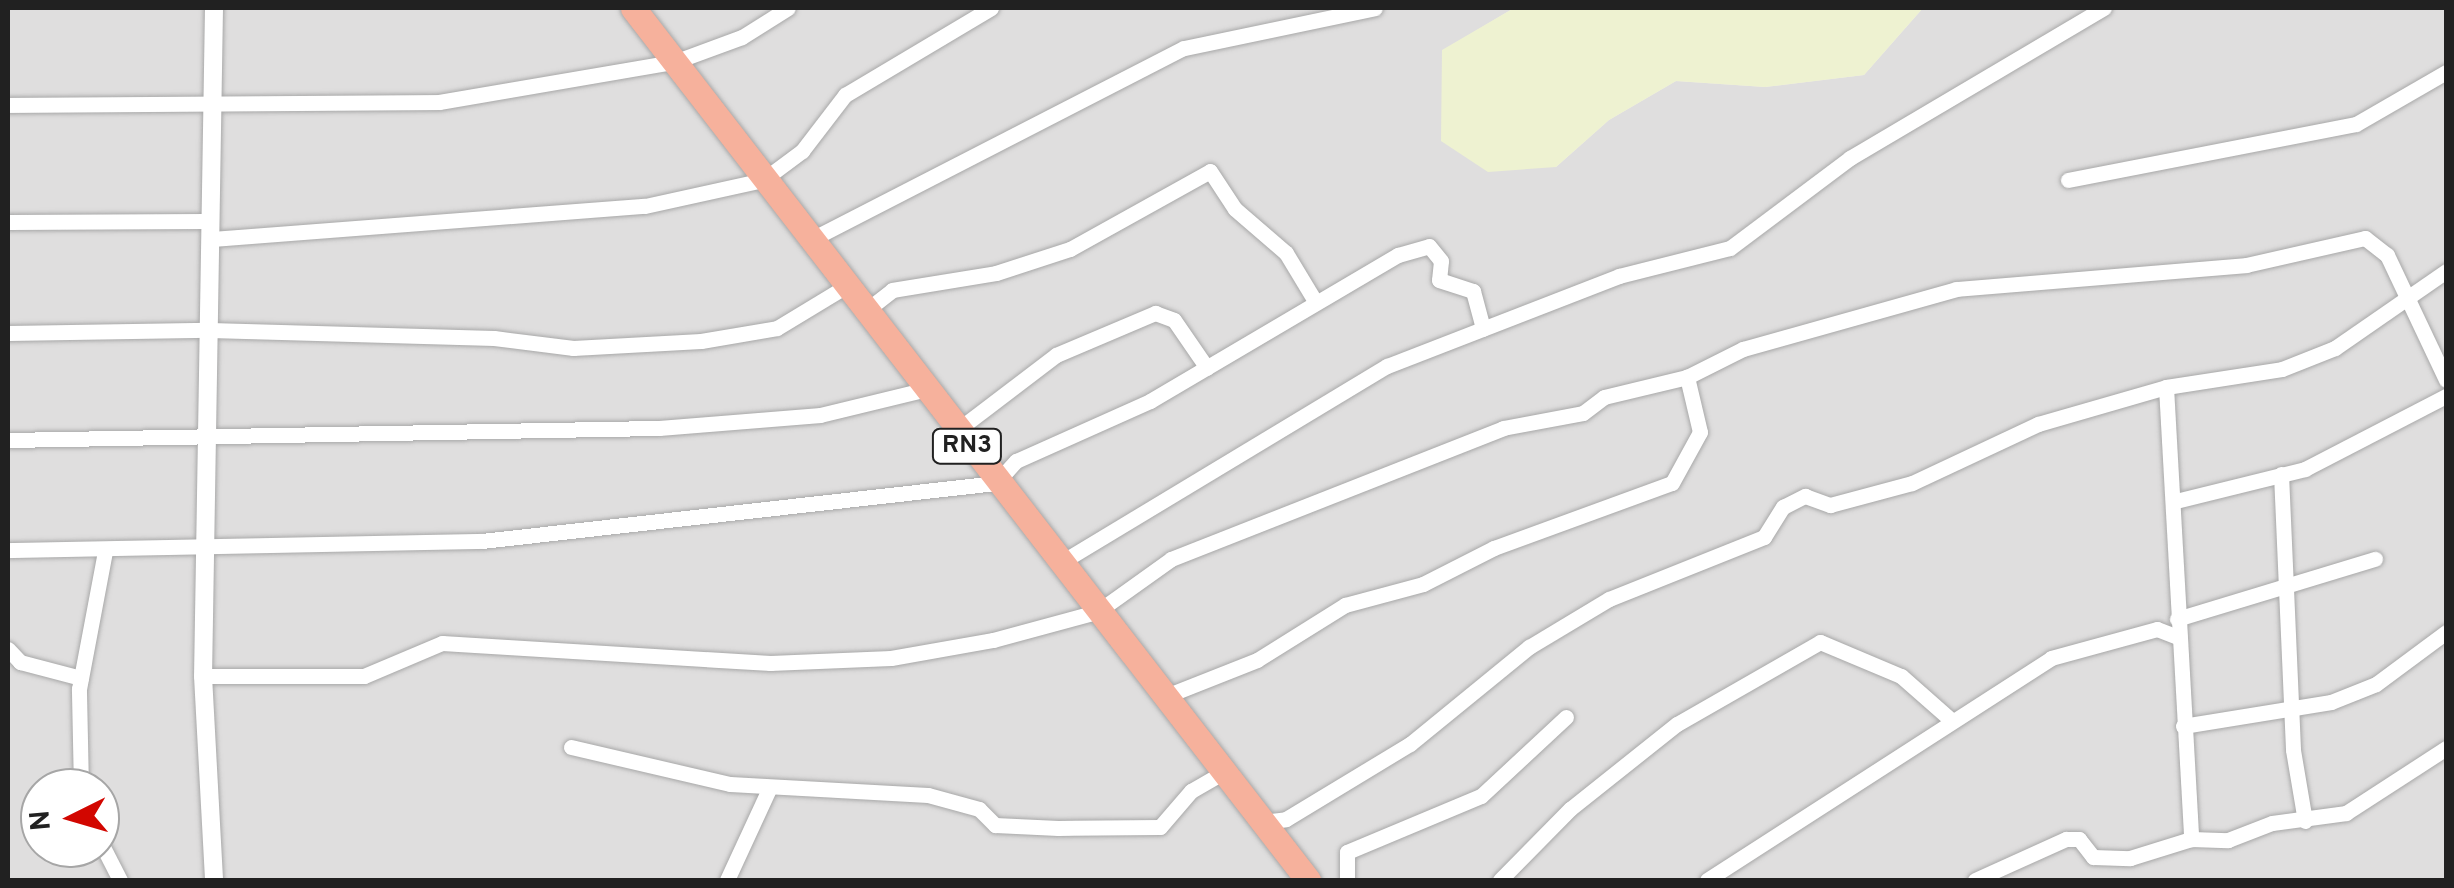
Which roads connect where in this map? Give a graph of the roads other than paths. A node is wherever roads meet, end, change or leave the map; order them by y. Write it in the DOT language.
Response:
graph roads {
  1 [pos="214,8"];
  2 [pos="633,8"];
  3 [pos="788,8"];
  4 [pos="992,8"];
  5 [pos="1375,8"];
  6 [pos="2103,8"];
  7 [pos="674,62"];
  8 [pos="2446,72"];
  9 [pos="210,104"];
  10 [pos="8,106"];
  11 [pos="762,180"];
  12 [pos="2068,180"];
  13 [pos="8,222"];
  14 [pos="209,230"];
  15 [pos="812,239"];
  16 [pos="2446,270"];
  17 [pos="848,285"];
  18 [pos="1316,301"];
  19 [pos="2407,301"];
  20 [pos="863,312"];
  21 [pos="1483,329"];
  22 [pos="210,330"];
  23 [pos="8,333"];
  24 [pos="1208,368"];
  25 [pos="1687,378"];
  26 [pos="2446,380"];
  27 [pos="912,386"];
  28 [pos="2166,387"];
  29 [pos="2446,396"];
  30 [pos="955,432"];
  31 [pos="208,437"];
  32 [pos="8,440"];
  33 [pos="2281,474"];
  34 [pos="983,478"];
  35 [pos="2176,501"];
  36 [pos="205,540"];
  37 [pos="8,550"];
  38 [pos="105,551"];
  39 [pos="2375,559"];
  40 [pos="1060,563"];
  41 [pos="2286,589"];
  42 [pos="1097,612"];
  43 [pos="2177,619"];
  44 [pos="2446,632"];
  45 [pos="2178,638"];
  46 [pos="8,649"];
  47 [pos="203,676"];
  48 [pos="81,678"];
  49 [pos="1166,696"];
  50 [pos="2294,711"];
  51 [pos="1566,717"];
  52 [pos="1952,721"];
  53 [pos="2182,726"];
  54 [pos="571,747"];
  55 [pos="2446,748"];
  56 [pos="79,768"];
  57 [pos="1224,772"];
  58 [pos="770,787"];
  59 [pos="1274,821"];
  60 [pos="2304,821"];
  61 [pos="2191,839"];
  62 [pos="214,880"];
  63 [pos="727,880"];
  64 [pos="1308,880"];
  65 [pos="1347,880"];
  66 [pos="1500,880"];
  67 [pos="1707,880"];
  68 [pos="1976,880"];
  1 -- 9 [label="street"];
  2 -- 7 [label="highway, RN3"];
  3 -- 7 [label="street"];
  4 -- 11 [label="street"];
  5 -- 15 [label="street"];
  6 -- 21 [label="street"];
  7 -- 9 [label="street"];
  7 -- 11 [label="highway, RN3"];
  8 -- 12 [label="street"];
  9 -- 10 [label="street"];
  9 -- 14 [label="street"];
  11 -- 14 [label="street"];
  11 -- 15 [label="highway, RN3"];
  13 -- 14 [label="street"];
  14 -- 22 [label="street"];
  15 -- 17 [label="highway, RN3"];
  16 -- 19 [label="street"];
  17 -- 20 [label="highway, RN3"];
  17 -- 22 [label="street"];
  18 -- 20 [label="street"];
  18 -- 21 [label="street"];
  18 -- 24 [label="street"];
  19 -- 25 [label="street"];
  19 -- 26 [label="street"];
  19 -- 28 [label="street"];
  20 -- 27 [label="highway, RN3"];
  21 -- 40 [label="street"];
  22 -- 23 [label="street"];
  22 -- 31 [label="street"];
  24 -- 30 [label="street"];
  24 -- 34 [label="street"];
  25 -- 42 [label="street"];
  25 -- 49 [label="street"];
  27 -- 30 [label="highway, RN3"];
  27 -- 31 [label="street"];
  28 -- 35 [label="street"];
  28 -- 59 [label="street"];
  29 -- 33 [label="street"];
  30 -- 34 [label="highway, RN3"];
  31 -- 32 [label="street"];
  31 -- 36 [label="street"];
  33 -- 35 [label="street"];
  33 -- 41 [label="street"];
  34 -- 36 [label="street"];
  34 -- 40 [label="highway, RN3"];
  35 -- 43 [label="street"];
  36 -- 38 [label="street"];
  36 -- 47 [label="street"];
  37 -- 38 [label="street"];
  38 -- 48 [label="street"];
  39 -- 41 [label="street"];
  40 -- 42 [label="highway, RN3"];
  41 -- 43 [label="street"];
  41 -- 50 [label="street"];
  42 -- 47 [label="street"];
  42 -- 49 [label="highway, RN3"];
  43 -- 45 [label="street"];
  44 -- 50 [label="street"];
  45 -- 52 [label="street"];
  45 -- 53 [label="street"];
  46 -- 48 [label="street"];
  47 -- 62 [label="street"];
  48 -- 56 [label="street"];
  49 -- 57 [label="highway, RN3"];
  50 -- 53 [label="street"];
  50 -- 60 [label="street"];
  51 -- 65 [label="street"];
  52 -- 66 [label="street"];
  52 -- 67 [label="street"];
  53 -- 61 [label="street"];
  54 -- 58 [label="street"];
  55 -- 60 [label="street"];
  57 -- 58 [label="street"];
  57 -- 59 [label="highway, RN3"];
  58 -- 63 [label="street"];
  59 -- 64 [label="highway, RN3"];
  60 -- 61 [label="street"];
  61 -- 68 [label="street"];
}
